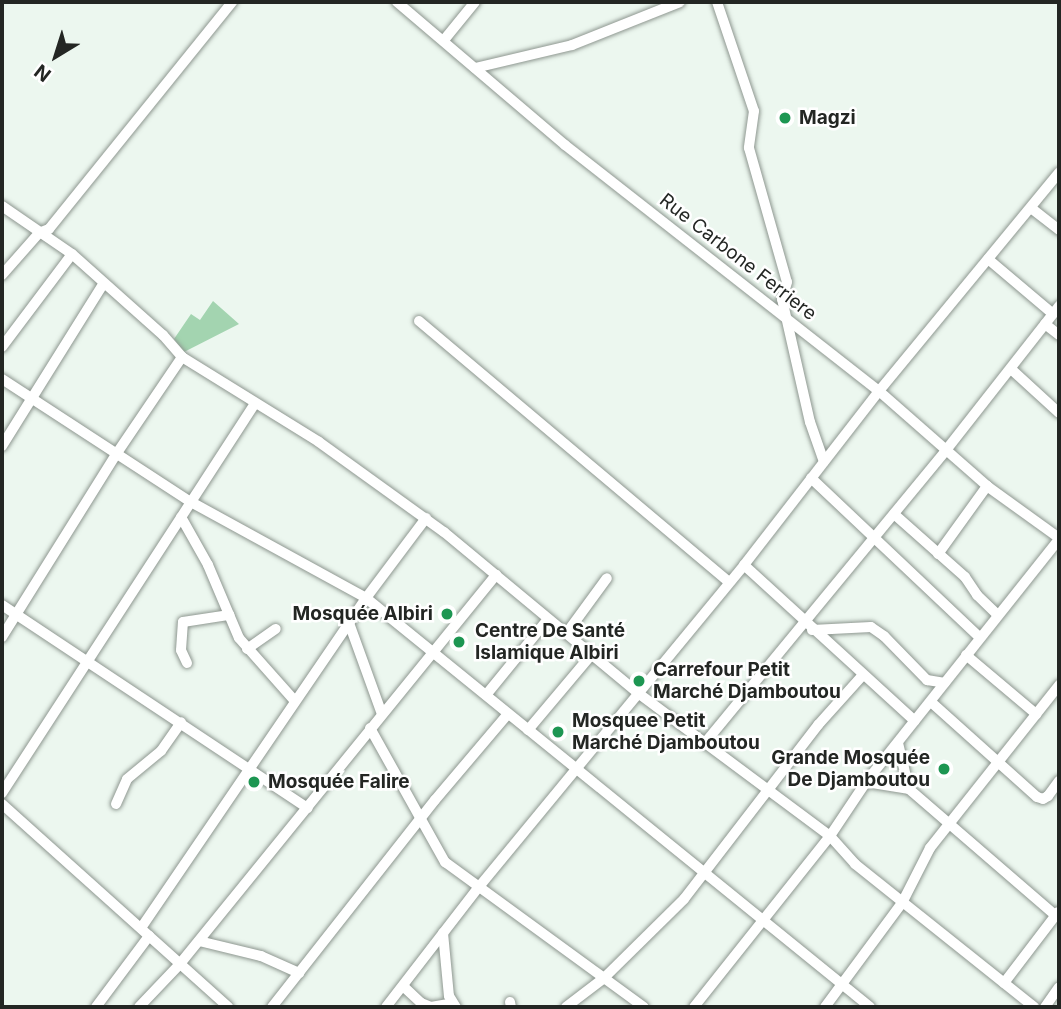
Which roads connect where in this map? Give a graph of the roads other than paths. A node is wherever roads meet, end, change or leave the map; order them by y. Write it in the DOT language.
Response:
graph roads {
  1 [pos="232,2"];
  2 [pos="397,2"];
  3 [pos="475,2"];
  4 [pos="680,2"];
  5 [pos="717,2"];
  6 [pos="444,40"];
  7 [pos="475,68"];
  8 [pos="1059,173"];
  9 [pos="2,206"];
  10 [pos="1031,208"];
  11 [pos="1059,230"];
  12 [pos="39,233"];
  13 [pos="72,254"];
  14 [pos="988,259"];
  15 [pos="2,275"];
  16 [pos="104,283"];
  17 [pos="1056,310"];
  18 [pos="788,318"];
  19 [pos="419,321"];
  20 [pos="1045,324"];
  21 [pos="1059,335"];
  22 [pos="2,347"];
  23 [pos="183,358"];
  24 [pos="1011,369"];
  25 [pos="2,379"];
  26 [pos="879,391"];
  27 [pos="32,399"];
  28 [pos="255,404"];
  29 [pos="1059,413"];
  30 [pos="2,446"];
  31 [pos="947,449"];
  32 [pos="117,453"];
  33 [pos="824,462"];
  34 [pos="811,478"];
  35 [pos="987,486"];
  36 [pos="191,502"];
  37 [pos="894,514"];
  38 [pos="181,517"];
  39 [pos="426,518"];
  40 [pos="874,538"];
  41 [pos="1059,538"];
  42 [pos="938,554"];
  43 [pos="744,565"];
  44 [pos="496,575"];
  45 [pos="607,578"];
  46 [pos="729,582"];
  47 [pos="366,598"];
  48 [pos="2,605"];
  49 [pos="229,615"];
  50 [pos="998,615"];
  51 [pos="17,616"];
  52 [pos="548,619"];
  53 [pos="349,623"];
  54 [pos="808,626"];
  55 [pos="275,629"];
  56 [pos="566,634"];
  57 [pos="2,637"];
  58 [pos="979,637"];
  59 [pos="247,649"];
  60 [pos="434,651"];
  61 [pos="592,654"];
  62 [pos="966,655"];
  63 [pos="87,660"];
  64 [pos="187,663"];
  65 [pos="862,676"];
  66 [pos="945,683"];
  67 [pos="1059,685"];
  68 [pos="638,693"];
  69 [pos="486,695"];
  70 [pos="295,701"];
  71 [pos="930,702"];
  72 [pos="382,714"];
  73 [pos="508,714"];
  74 [pos="1036,715"];
  75 [pos="181,722"];
  76 [pos="915,722"];
  77 [pos="370,729"];
  78 [pos="527,730"];
  79 [pos="898,743"];
  80 [pos="704,744"];
  81 [pos="1001,762"];
  82 [pos="251,770"];
  83 [pos="576,771"];
  84 [pos="1059,781"];
  85 [pos="866,782"];
  86 [pos="909,789"];
  87 [pos="766,791"];
  88 [pos="2,793"];
  89 [pos="2,804"];
  90 [pos="116,804"];
  91 [pos="308,808"];
  92 [pos="420,822"];
  93 [pos="950,823"];
  94 [pos="830,836"];
  95 [pos="706,875"];
  96 [pos="478,888"];
  97 [pos="902,903"];
  98 [pos="1058,913"];
  99 [pos="763,918"];
  100 [pos="145,932"];
  101 [pos="443,933"];
  102 [pos="199,941"];
  103 [pos="179,965"];
  104 [pos="299,973"];
  105 [pos="604,978"];
  106 [pos="1004,983"];
  107 [pos="844,985"];
  108 [pos="402,986"];
  109 [pos="1059,987"];
  110 [pos="454,1005"];
  111 [pos="575,1005"];
  112 [pos="96,1007"];
  113 [pos="139,1007"];
  114 [pos="228,1007"];
  115 [pos="272,1007"];
  116 [pos="386,1007"];
  117 [pos="644,1007"];
  118 [pos="694,1007"];
  119 [pos="825,1007"];
  120 [pos="870,1007"];
  121 [pos="1034,1007"];
  122 [pos="1045,1007"];
  1 -- 12 [label="street"];
  2 -- 6 [label="street, Rue Carbone Ferriere"];
  3 -- 6 [label="street"];
  4 -- 7 [label="street"];
  5 -- 18 [label="street"];
  6 -- 7 [label="street, Rue Carbone Ferriere"];
  7 -- 18 [label="street, Rue Carbone Ferriere"];
  8 -- 10 [label="street"];
  9 -- 12 [label="street"];
  10 -- 11 [label="street"];
  10 -- 14 [label="street"];
  12 -- 13 [label="street"];
  12 -- 15 [label="street"];
  13 -- 16 [label="street"];
  13 -- 22 [label="street"];
  14 -- 17 [label="street"];
  14 -- 26 [label="street"];
  16 -- 23 [label="street"];
  16 -- 27 [label="street"];
  17 -- 20 [label="street"];
  18 -- 26 [label="street, Rue Carbone Ferriere"];
  18 -- 33 [label="street"];
  19 -- 46 [label="street"];
  20 -- 21 [label="street"];
  20 -- 24 [label="street"];
  23 -- 28 [label="street"];
  23 -- 32 [label="street"];
  24 -- 29 [label="street"];
  24 -- 31 [label="street"];
  25 -- 27 [label="street"];
  26 -- 31 [label="street, Rue Carbone Ferriere"];
  26 -- 33 [label="street"];
  27 -- 30 [label="street"];
  27 -- 32 [label="street"];
  28 -- 36 [label="street"];
  28 -- 39 [label="street"];
  31 -- 35 [label="street, Rue Carbone Ferriere"];
  31 -- 37 [label="street"];
  32 -- 36 [label="street"];
  32 -- 51 [label="street"];
  33 -- 34 [label="street"];
  34 -- 40 [label="street"];
  34 -- 43 [label="street"];
  35 -- 41 [label="street, Rue Carbone Ferriere"];
  35 -- 42 [label="street"];
  36 -- 38 [label="street"];
  36 -- 47 [label="street"];
  37 -- 40 [label="street"];
  37 -- 42 [label="street"];
  38 -- 49 [label="street"];
  38 -- 63 [label="street"];
  39 -- 44 [label="street"];
  39 -- 47 [label="street"];
  40 -- 54 [label="street"];
  40 -- 58 [label="street"];
  41 -- 50 [label="street"];
  42 -- 50 [label="street"];
  43 -- 46 [label="street"];
  43 -- 54 [label="street"];
  44 -- 52 [label="street"];
  44 -- 60 [label="street"];
  45 -- 56 [label="street"];
  46 -- 68 [label="street"];
  47 -- 53 [label="street"];
  47 -- 60 [label="street"];
  48 -- 51 [label="street"];
  49 -- 59 [label="street"];
  49 -- 64 [label="street"];
  50 -- 58 [label="street"];
  51 -- 57 [label="street"];
  51 -- 63 [label="street"];
  52 -- 56 [label="street"];
  52 -- 69 [label="street"];
  53 -- 70 [label="street"];
  53 -- 72 [label="street"];
  54 -- 65 [label="street"];
  54 -- 66 [label="street"];
  54 -- 80 [label="street"];
  55 -- 59 [label="street"];
  56 -- 61 [label="street"];
  58 -- 62 [label="street"];
  59 -- 70 [label="street"];
  60 -- 69 [label="street"];
  60 -- 72 [label="street"];
  61 -- 68 [label="street"];
  61 -- 78 [label="street"];
  62 -- 66 [label="street"];
  62 -- 74 [label="street"];
  63 -- 75 [label="street"];
  63 -- 88 [label="street"];
  65 -- 76 [label="street"];
  65 -- 87 [label="street"];
  66 -- 71 [label="street"];
  67 -- 74 [label="street"];
  68 -- 80 [label="street"];
  68 -- 83 [label="street"];
  69 -- 73 [label="street"];
  70 -- 82 [label="street"];
  71 -- 76 [label="street"];
  71 -- 81 [label="street"];
  72 -- 77 [label="street"];
  73 -- 78 [label="street"];
  73 -- 92 [label="street"];
  74 -- 81 [label="street"];
  75 -- 82 [label="street"];
  75 -- 90 [label="street"];
  76 -- 79 [label="street"];
  77 -- 91 [label="street"];
  77 -- 92 [label="street"];
  78 -- 83 [label="street"];
  79 -- 85 [label="street"];
  79 -- 86 [label="street"];
  80 -- 87 [label="street"];
  81 -- 84 [label="street"];
  81 -- 93 [label="street"];
  82 -- 91 [label="street"];
  82 -- 100 [label="street"];
  83 -- 95 [label="street"];
  83 -- 96 [label="street"];
  85 -- 86 [label="street"];
  85 -- 94 [label="street"];
  86 -- 93 [label="street"];
  87 -- 94 [label="street"];
  87 -- 95 [label="street"];
  89 -- 100 [label="street"];
  91 -- 102 [label="street"];
  92 -- 96 [label="street"];
  92 -- 104 [label="street"];
  93 -- 97 [label="street"];
  93 -- 98 [label="street"];
  94 -- 97 [label="street"];
  94 -- 99 [label="street"];
  95 -- 99 [label="street"];
  95 -- 105 [label="street"];
  96 -- 101 [label="street"];
  96 -- 105 [label="street"];
  97 -- 106 [label="street"];
  97 -- 107 [label="street"];
  98 -- 106 [label="street"];
  99 -- 107 [label="street"];
  99 -- 118 [label="street"];
  100 -- 103 [label="street"];
  100 -- 112 [label="street"];
  101 -- 108 [label="street"];
  101 -- 110 [label="street"];
  102 -- 103 [label="street"];
  102 -- 104 [label="street"];
  103 -- 113 [label="street"];
  103 -- 114 [label="street"];
  104 -- 115 [label="street"];
  105 -- 111 [label="street"];
  105 -- 117 [label="street"];
  106 -- 121 [label="street"];
  107 -- 119 [label="street"];
  107 -- 120 [label="street"];
  108 -- 110 [label="street"];
  108 -- 116 [label="street"];
  109 -- 122 [label="street"];
}
